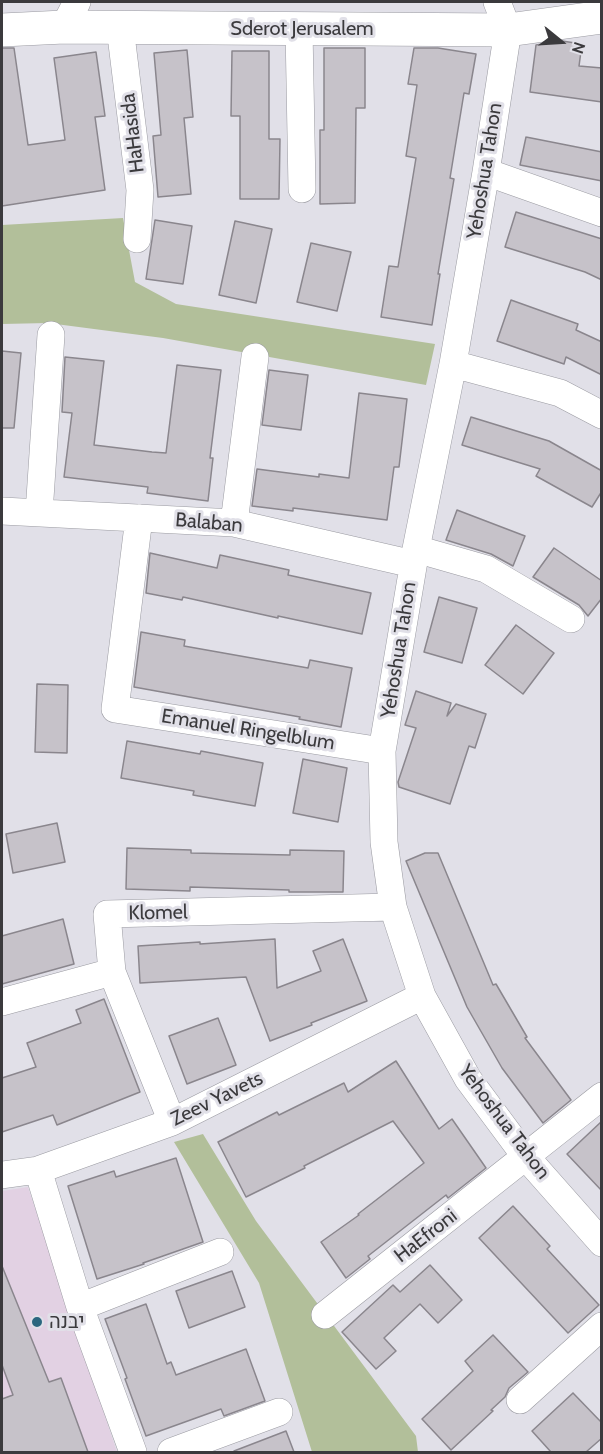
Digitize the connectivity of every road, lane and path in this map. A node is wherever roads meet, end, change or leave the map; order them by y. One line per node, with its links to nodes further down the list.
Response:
1 (71, 14): 4 (main road, Sderot Jerusalem); 6 (main road, Sderot Jerusalem)
2 (502, 16): 3 (main road, Sderot Jerusalem); 5 (main road, Sderot Jerusalem); 7 (street, Yehoshua Tahon)
3 (602, 16)
4 (120, 27): 5 (main road, Sderot Jerusalem); 10 (street, HaHasida)
5 (298, 29): 8 (street)
6 (2, 30)
7 (486, 172): 9 (street); 13 (street, Yehoshua Tahon)
8 (302, 189)
9 (602, 213)
10 (137, 239)
11 (51, 334): 16 (street)
12 (255, 357): 18 (street)
13 (453, 364): 14 (street); 19 (street, Yehoshua Tahon)
14 (602, 414)
15 (2, 511): 16 (street, Balaban)
16 (39, 513): 17 (street, Balaban)
17 (139, 518): 18 (street, Balaban); 21 (street, Emanuel Ringelblum)
18 (234, 523): 19 (street, Balaban)
19 (414, 557): 20 (street, Balaban); 21 (street, Yehoshua Tahon)
20 (571, 619)
21 (382, 751): 22 (street, Yehoshua Tahon)
22 (393, 907): 23 (street, Klomel); 24 (street, Yehoshua Tahon)
23 (112, 972): 25 (street); 27 (street, Klomel)
24 (422, 996): 27 (street, Zeev Yavets); 28 (street, Yehoshua Tahon)
25 (2, 1002)
26 (602, 1096): 28 (street, HaEfroni)
27 (172, 1122): 29 (street, Zeev Yavets)
28 (526, 1157): 31 (street, Yehoshua Tahon); 34 (street, HaEfroni)
29 (38, 1170): 30 (street, Zeev Yavets); 33 (street)
30 (2, 1175)
31 (602, 1243)
32 (220, 1252): 33 (street)
33 (80, 1307): 38 (street)
34 (325, 1315)
35 (602, 1326): 36 (street)
36 (520, 1400)
37 (279, 1412): 39 (street)
38 (133, 1452)
39 (171, 1452)

